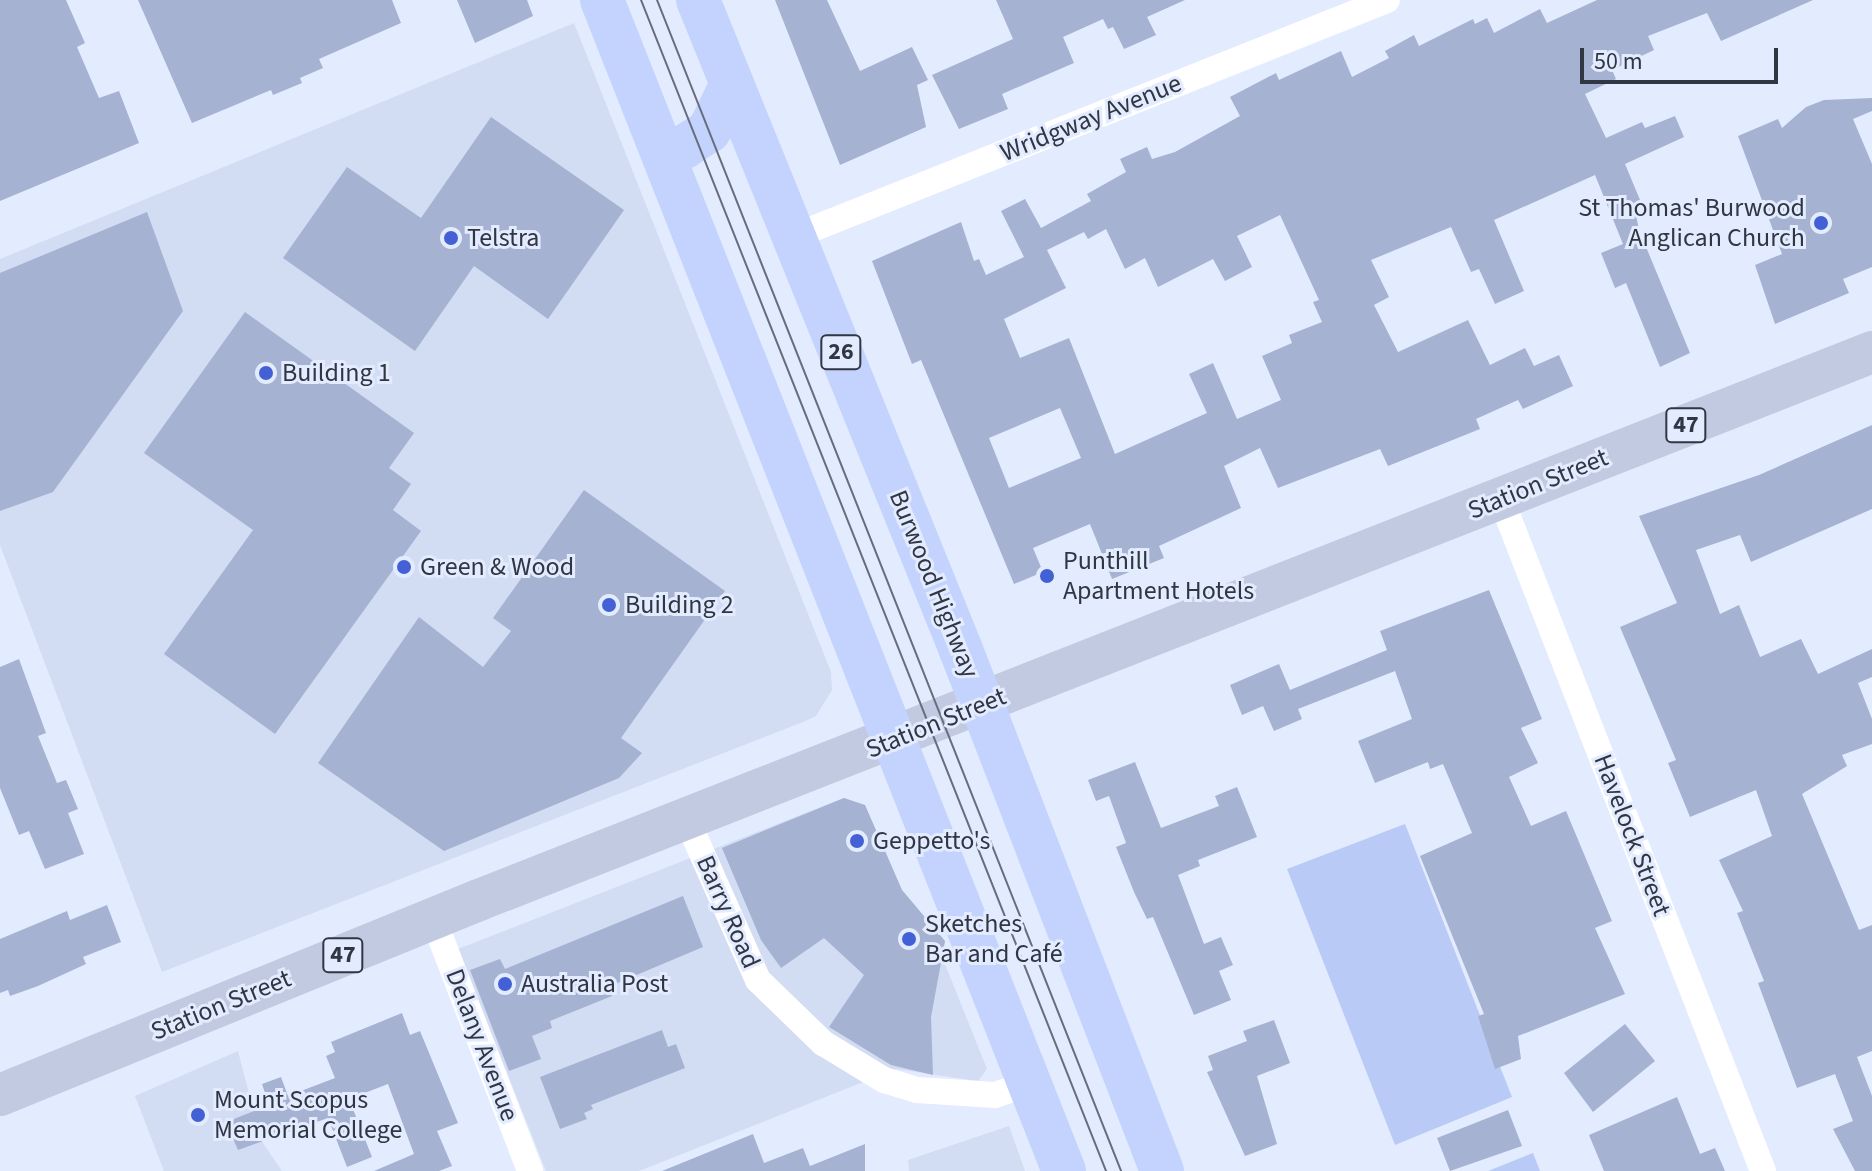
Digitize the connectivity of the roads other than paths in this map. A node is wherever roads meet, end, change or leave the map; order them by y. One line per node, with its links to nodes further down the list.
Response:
1 (602, 0): 5 (highway)
2 (698, 0): 4 (highway, Burwood Highway / 26)
3 (1387, 0): 6 (street, Wridgway Avenue)
4 (732, 84): 5 (highway); 6 (highway, Burwood Highway / 26)
5 (663, 152): 10 (highway)
6 (795, 236): 9 (highway, Burwood Highway / 26)
7 (1872, 352): 8 (main road, Station Street / 47)
8 (1501, 499): 9 (main road, Station Street / 47); 18 (street, Havelock Street)
9 (982, 705): 10 (main road, Station Street / 47); 17 (highway, Burwood Highway / 26)
10 (894, 740): 11 (main road, Station Street / 47); 13 (highway)
11 (688, 822): 12 (main road, Station Street / 47); 13 (street, Barry Road)
12 (433, 918): 14 (main road, Station Street / 47); 15 (street, Delany Avenue)
13 (1030, 1083): 16 (highway)
14 (0, 1095)
15 (530, 1171)
16 (1064, 1171)
17 (1162, 1171)
18 (1763, 1171)

